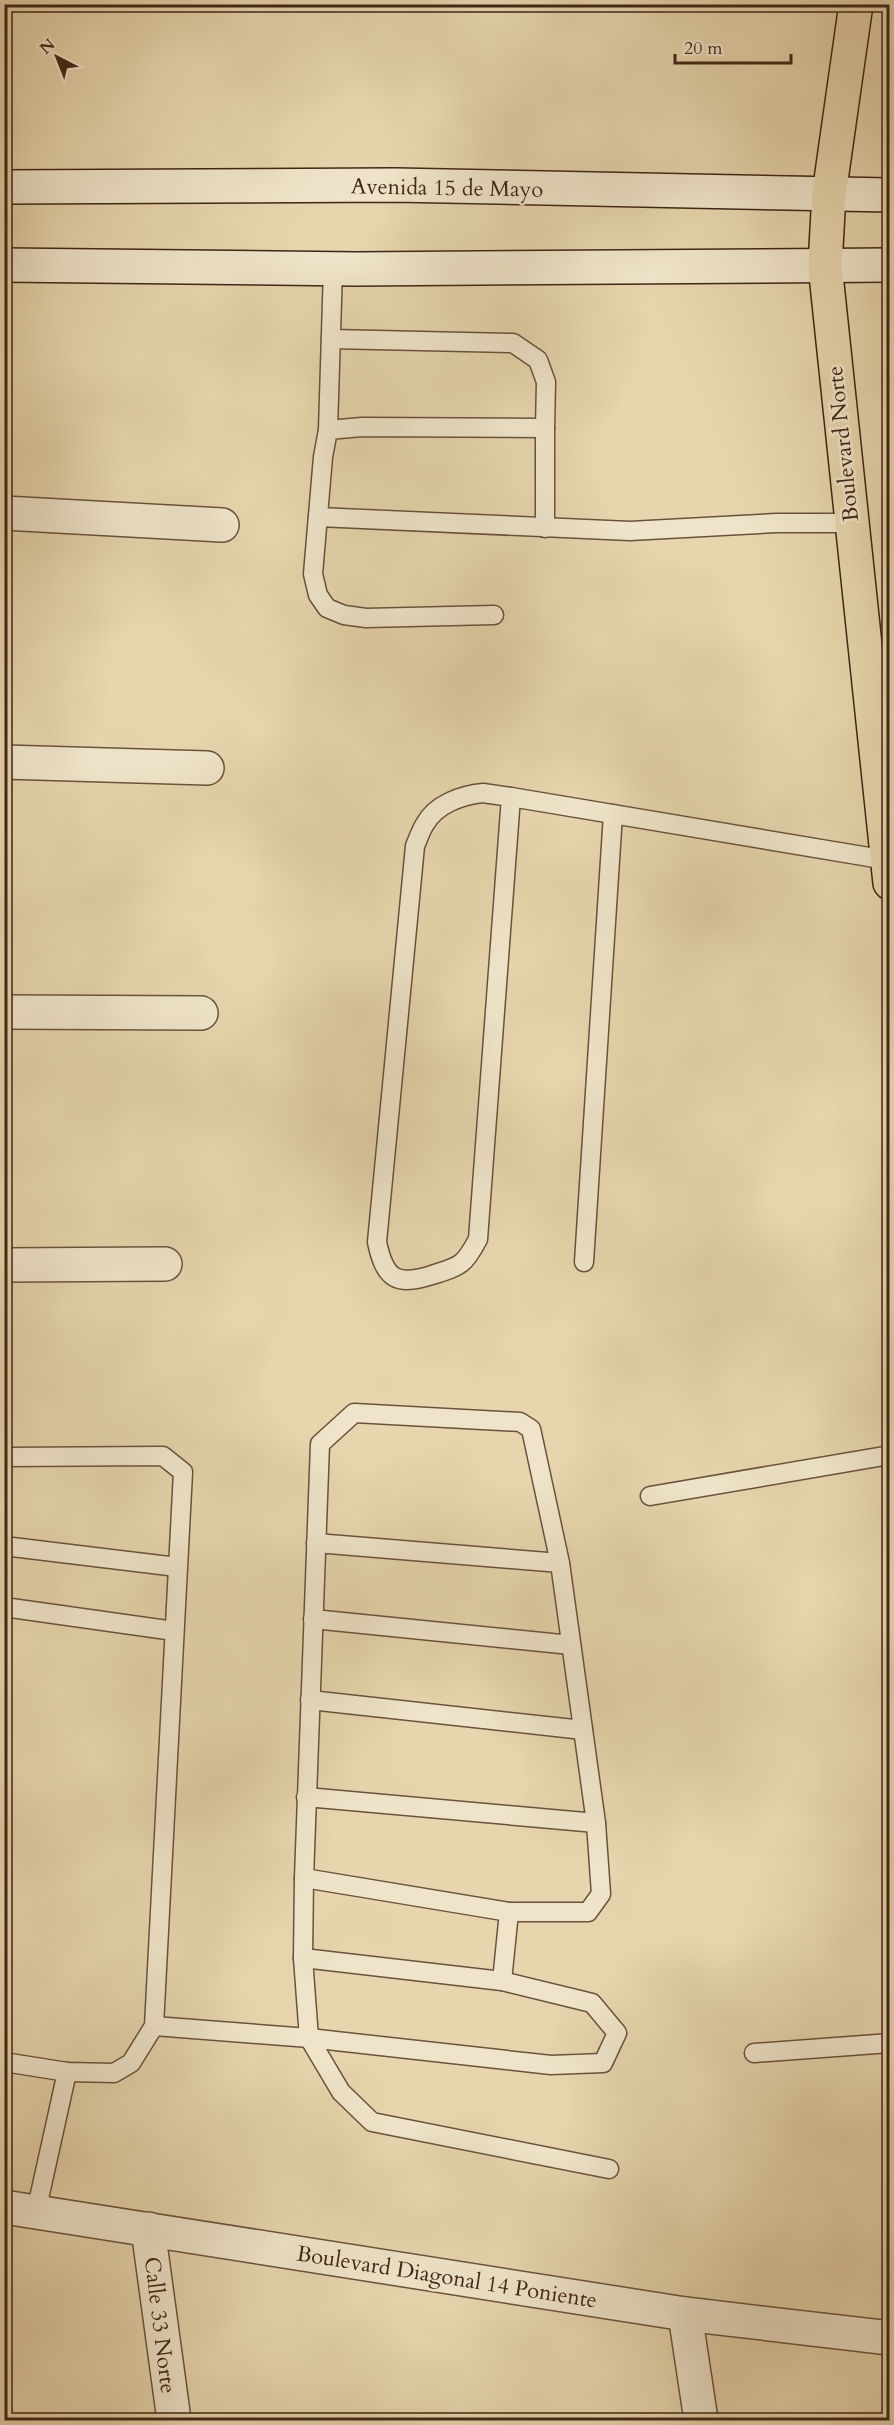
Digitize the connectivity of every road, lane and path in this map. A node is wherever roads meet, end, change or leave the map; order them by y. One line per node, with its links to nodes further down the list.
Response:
1 (856, 4): 3 (main road, Boulevard Norte)
2 (4, 187): 3 (street, Avenida 15 de Mayo)
3 (829, 195): 4 (street, Avenida 15 de Mayo); 6 (main road, Boulevard Norte)
4 (890, 195)
5 (4, 265): 8 (street)
6 (825, 265): 7 (street); 8 (street); 14 (main road, Boulevard Norte)
7 (890, 265)
8 (333, 269): 9 (lane)
9 (331, 339): 10 (lane); 11 (lane)
10 (545, 428): 11 (lane); 16 (lane)
11 (328, 430): 13 (lane)
12 (4, 513): 15 (street)
13 (318, 517): 16 (lane); 17 (lane)
14 (850, 523): 16 (lane); 22 (main road, Boulevard Norte)
15 (222, 525)
16 (545, 528)
17 (495, 615)
18 (4, 762): 19 (street)
19 (207, 768)
20 (511, 797): 20 (lane); 21 (lane)
21 (614, 814): 22 (lane); 25 (lane)
22 (888, 872)
23 (4, 1012): 24 (street)
24 (201, 1013)
25 (584, 1262)
26 (165, 1264): 27 (street)
27 (4, 1265)
28 (890, 1455): 30 (lane)
29 (4, 1457): 34 (lane)
30 (650, 1496)
31 (316, 1543): 33 (lane); 33 (lane); 36 (lane)
32 (4, 1546): 34 (lane)
33 (560, 1563): 38 (lane)
34 (177, 1568): 37 (lane)
35 (4, 1607): 37 (lane)
36 (314, 1619): 38 (lane); 39 (lane)
37 (174, 1631): 47 (lane)
38 (571, 1645): 40 (lane)
39 (310, 1700): 40 (lane); 41 (lane)
40 (583, 1730): 42 (lane)
41 (306, 1797): 42 (lane); 43 (lane)
42 (596, 1823): 44 (lane)
43 (304, 1878): 44 (lane); 45 (lane)
44 (509, 1912): 46 (lane)
45 (303, 1958): 46 (lane); 48 (lane)
46 (502, 1981): 48 (lane)
47 (154, 2026): 48 (lane); 52 (lane)
48 (309, 2038): 53 (lane)
49 (890, 2043): 50 (lane)
50 (754, 2053)
51 (4, 2062): 52 (lane)
52 (67, 2072): 55 (lane)
53 (609, 2169)
54 (4, 2207): 55 (street, Boulevard Diagonal 14 Poniente)
55 (36, 2212): 56 (street, Boulevard Diagonal 14 Poniente)
56 (148, 2229): 57 (street, Boulevard Diagonal 14 Poniente); 59 (street, Calle 33 Norte)
57 (685, 2314): 58 (street, Boulevard Diagonal 14 Poniente); 60 (street)
58 (890, 2338)
59 (174, 2421)
60 (701, 2421)

